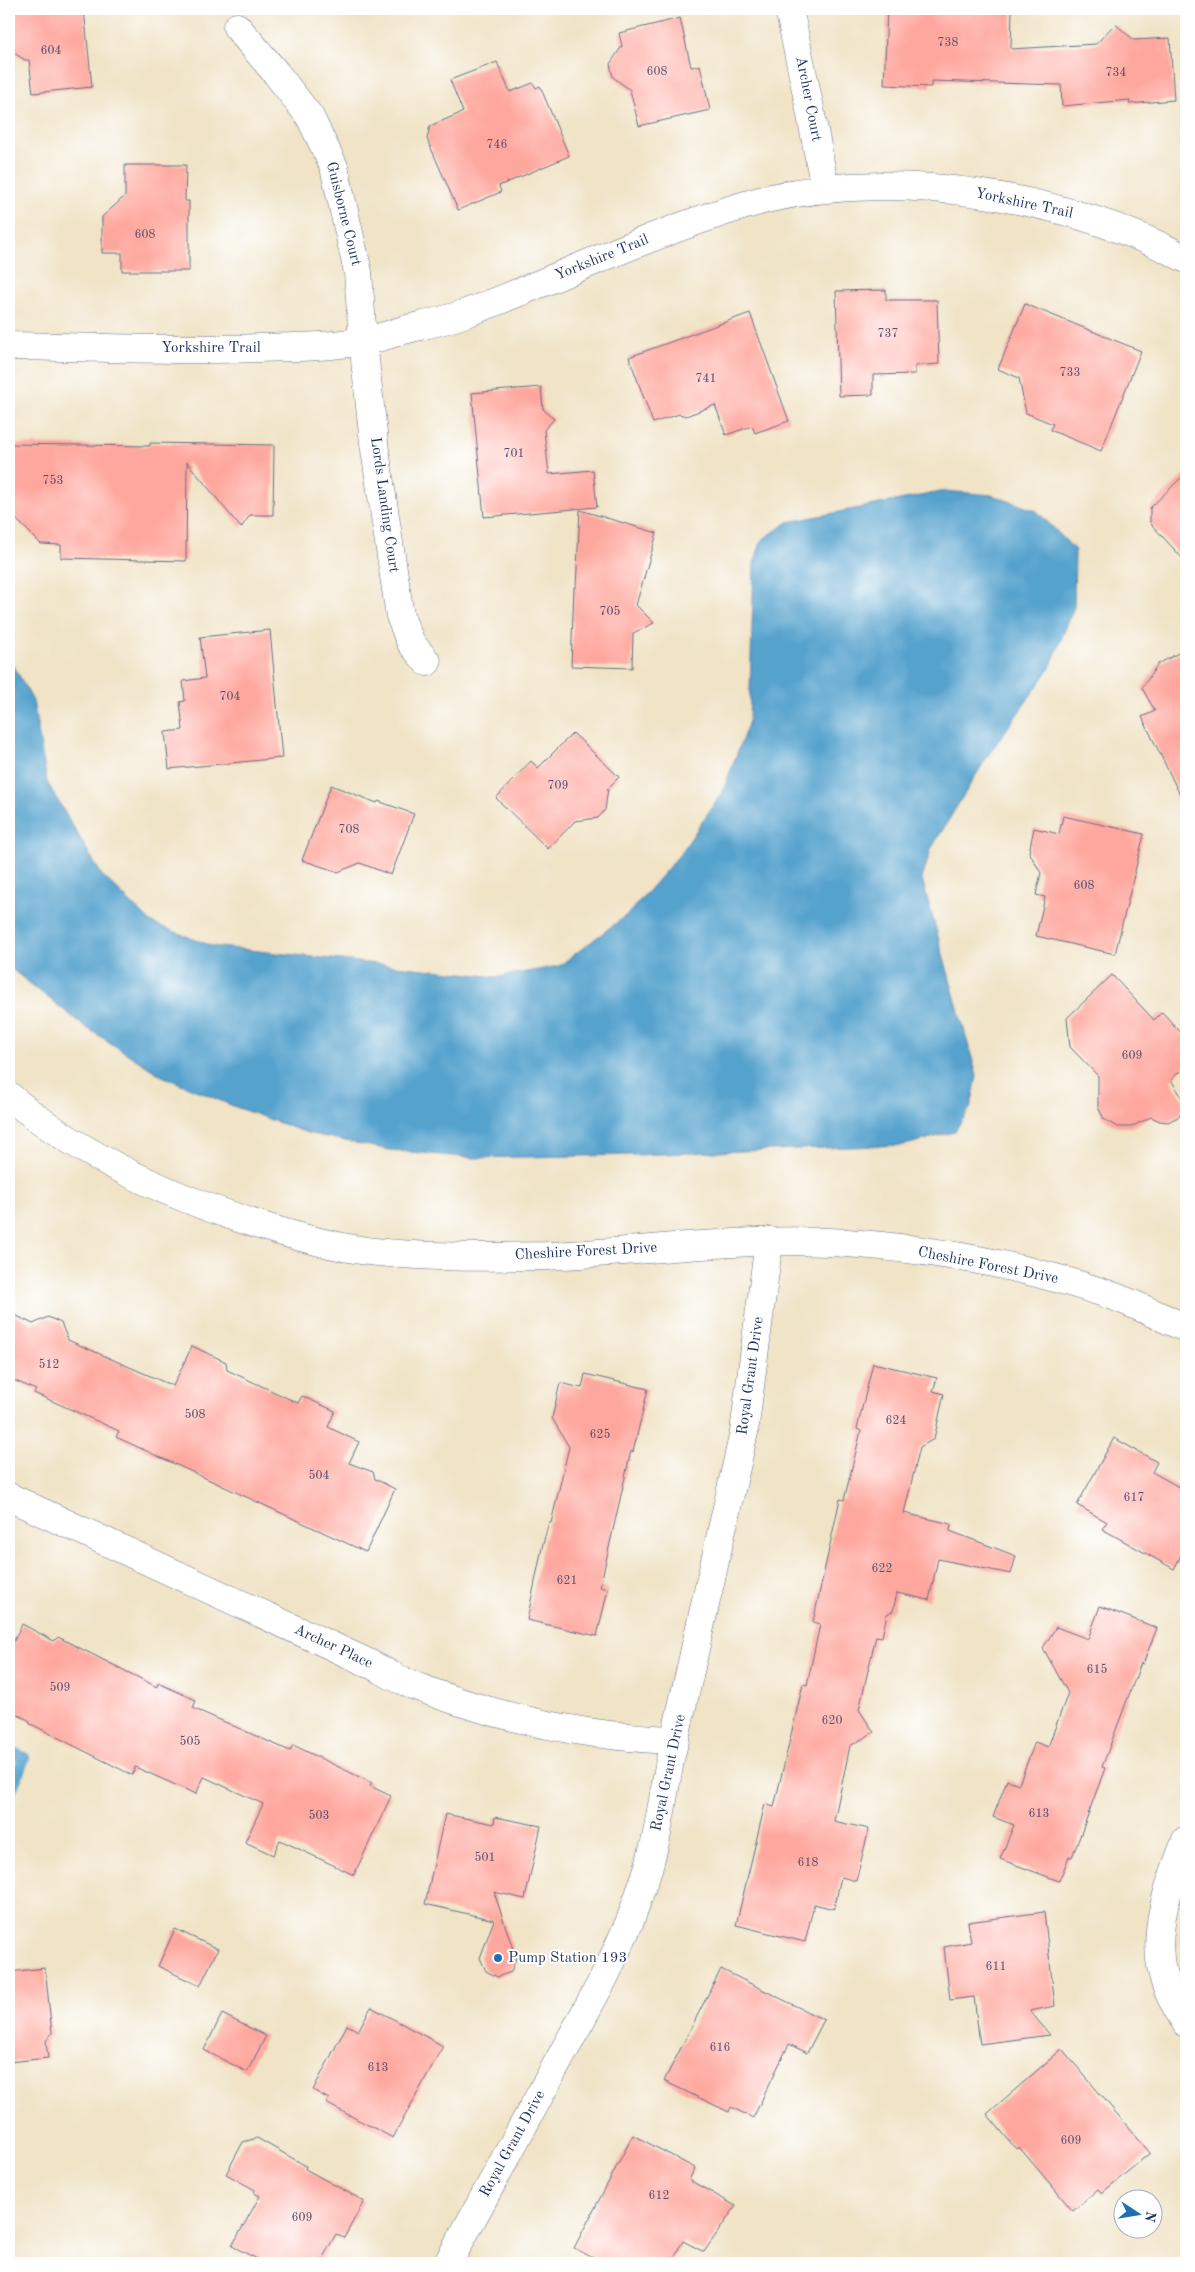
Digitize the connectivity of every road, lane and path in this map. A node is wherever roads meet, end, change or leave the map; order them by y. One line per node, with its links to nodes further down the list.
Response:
1 (789, 9): 3 (street, Archer Court)
2 (237, 27): 5 (street, Guisborne Court)
3 (825, 190): 4 (street, Yorkshire Trail); 5 (street, Yorkshire Trail)
4 (1185, 257)
5 (363, 341): 6 (street, Yorkshire Trail); 7 (street, Lords Landing Court)
6 (9, 346)
7 (427, 662)
8 (9, 1096): 9 (street, Cheshire Forest Drive)
9 (770, 1242): 10 (street, Cheshire Forest Drive); 12 (street, Royal Grant Drive)
10 (1186, 1328)
11 (9, 1497): 12 (street, Archer Place)
12 (675, 1740): 15 (street, Royal Grant Drive)
13 (1186, 1840): 14 (street)
14 (1186, 2023)
15 (448, 2263)

